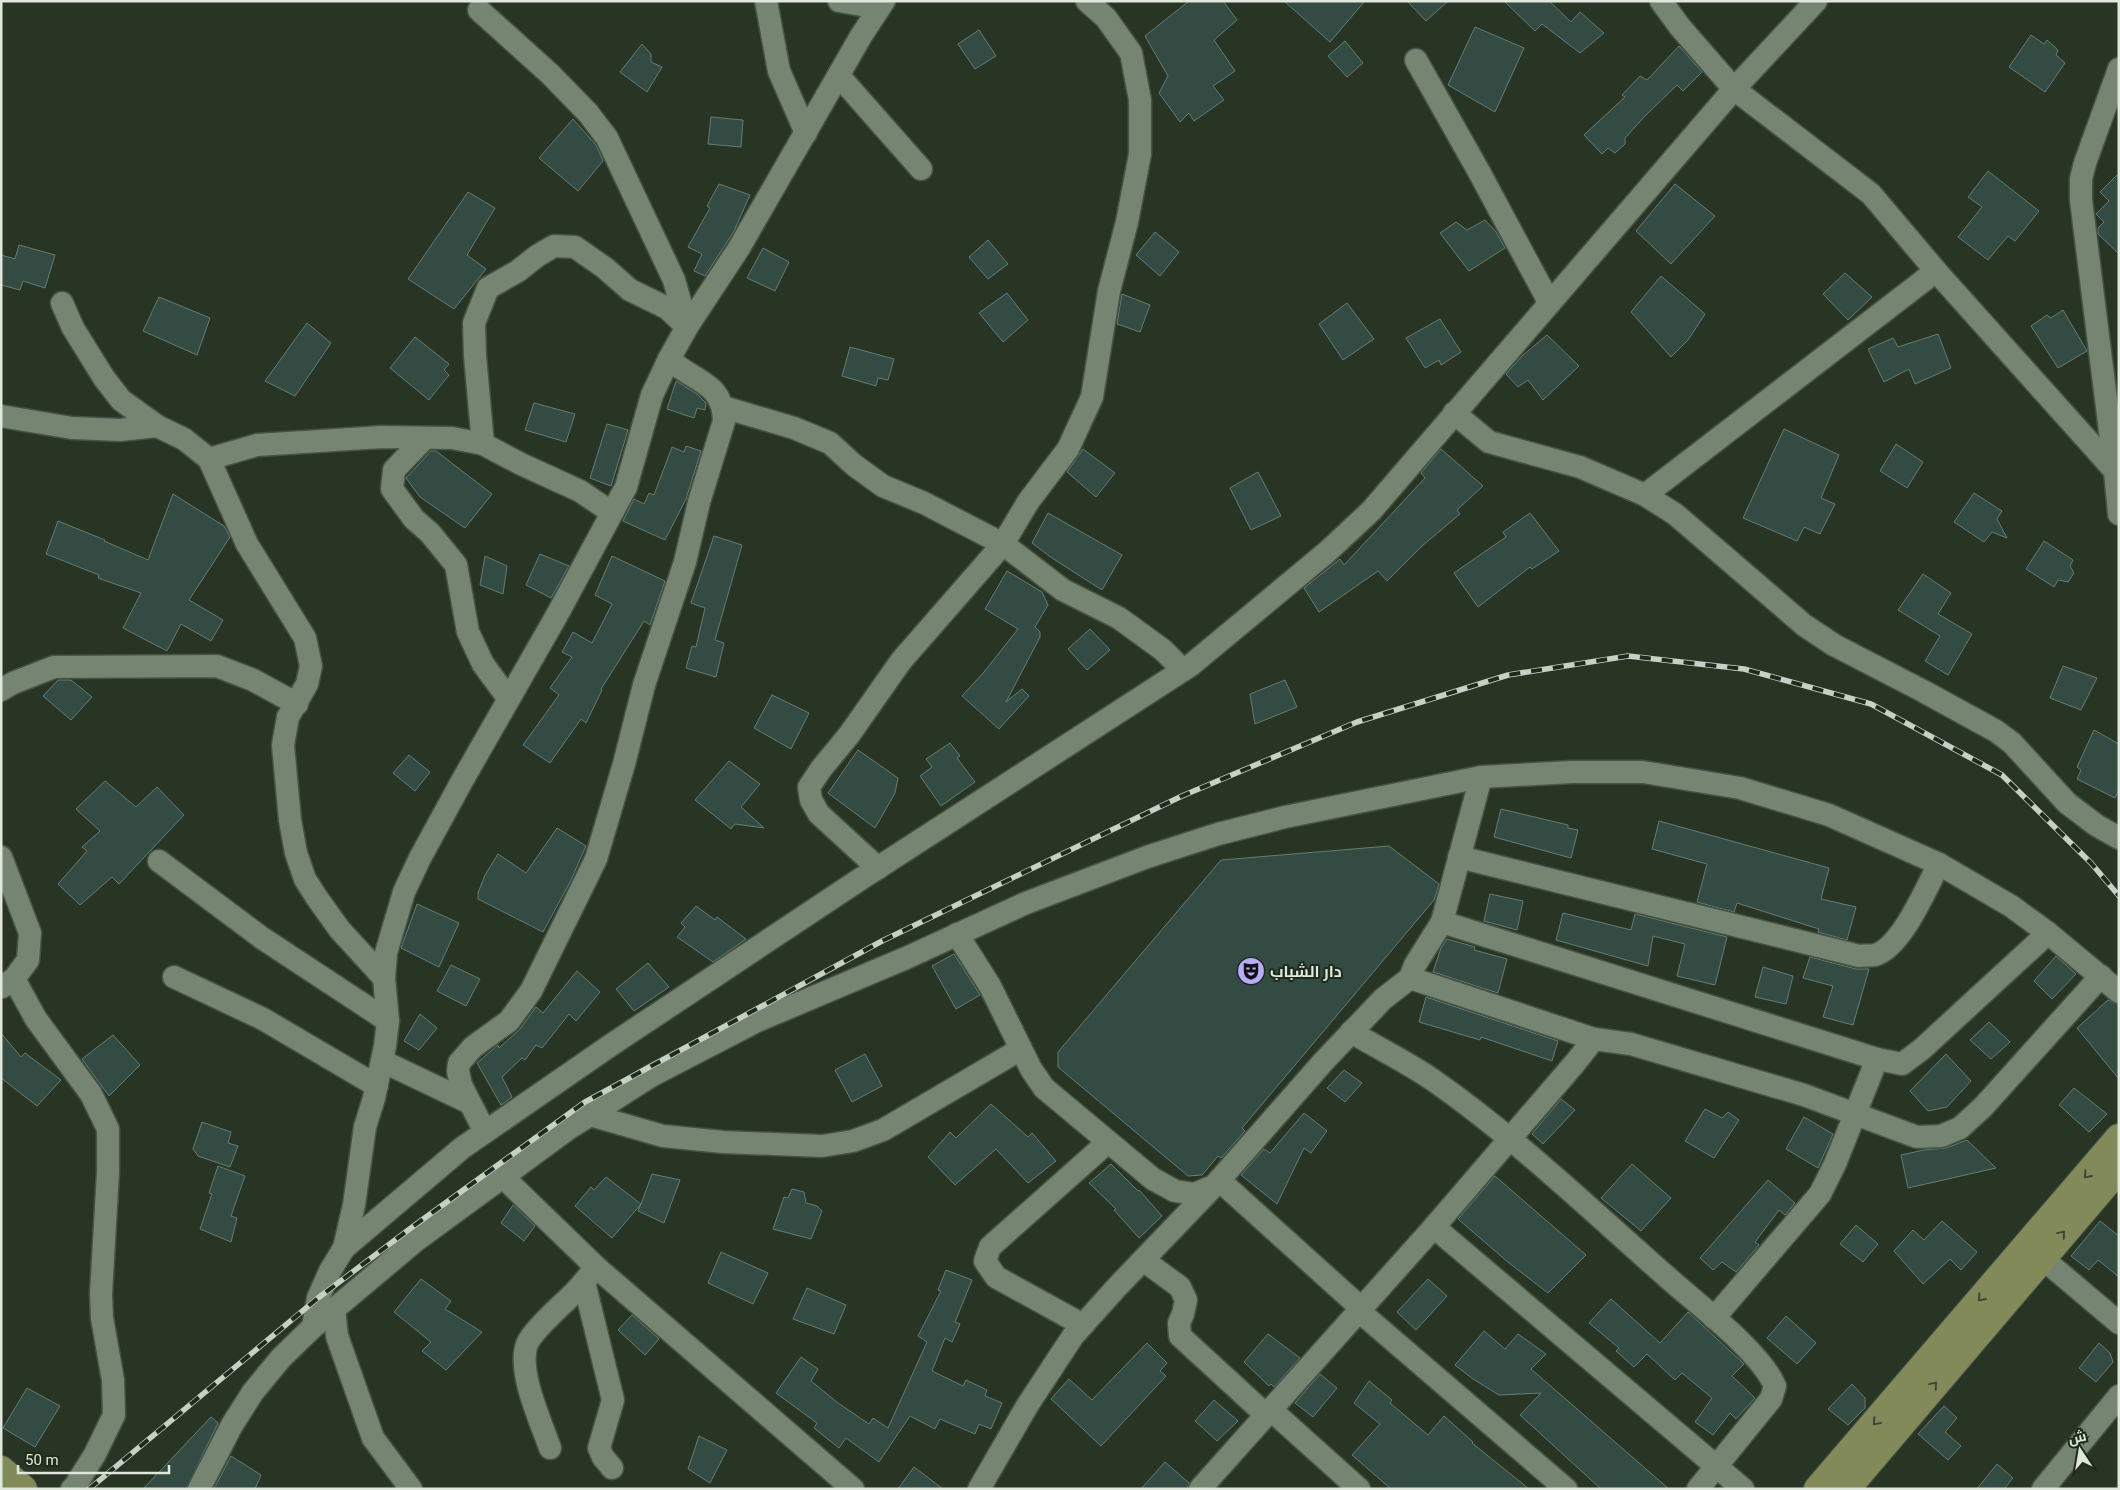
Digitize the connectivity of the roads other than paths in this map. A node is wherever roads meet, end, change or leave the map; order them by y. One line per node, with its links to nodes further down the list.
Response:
1 (766, 1): 12 (street)
2 (839, 1): 6 (street)
3 (1087, 1): 30 (street)
4 (1660, 1): 11 (street)
5 (1816, 1): 11 (street)
6 (882, 5): 10 (street)
7 (479, 10): 17 (street)
8 (1416, 60): 15 (street)
9 (2119, 69): 26 (street)
10 (839, 76): 12 (street); 13 (street)
11 (1734, 89): 14 (street); 15 (street)
12 (806, 133): 17 (street)
13 (921, 169)
14 (1936, 271): 26 (street); 27 (street)
15 (1548, 302): 20 (street)
16 (62, 303): 22 (street)
17 (687, 327): 18 (street); 24 (street)
18 (670, 359): 19 (street); 28 (street)
19 (724, 407): 30 (street); 58 (street)
20 (1454, 413): 27 (street); 31 (street)
21 (1, 416): 22 (street)
22 (157, 426): 25 (street)
23 (424, 439): 24 (street); 25 (street); 33 (street)
24 (483, 444): 28 (street)
25 (209, 459): 34 (street)
26 (2116, 471): 29 (street)
27 (1645, 495): 36 (street)
28 (611, 512): 33 (street)
29 (2119, 514)
30 (1003, 544): 31 (street); 41 (street)
31 (1183, 670): 41 (street)
32 (1, 690): 34 (street)
33 (508, 698): 47 (street)
34 (297, 704): 47 (street)
35 (1481, 777): 38 (street); 40 (street); 44 (street)
36 (2119, 838)
37 (1, 857): 49 (street)
38 (1460, 858): 40 (street); 42 (street)
39 (160, 861): 51 (street)
40 (1939, 864): 43 (street)
41 (878, 868): 61 (street)
42 (1442, 922): 48 (street); 55 (street)
43 (2048, 933): 45 (street); 55 (street)
44 (957, 934): 54 (street); 59 (street)
45 (2101, 976): 50 (street); 60 (street)
46 (174, 977): 57 (street)
47 (384, 978): 51 (street)
48 (1410, 978): 52 (street); 53 (street)
49 (8, 983): 87 (street)
50 (2119, 992)
51 (388, 1021): 56 (street)
52 (1351, 1032): 63 (street); 67 (street)
53 (1594, 1039): 60 (street); 63 (street)
54 (1021, 1049): 59 (street); 64 (street)
55 (1877, 1058): 60 (street)
56 (382, 1061): 57 (street); 58 (street)
57 (377, 1086): 69 (street)
58 (468, 1102): 61 (street)
59 (590, 1115): 66 (street)
60 (1854, 1115): 75 (street)
61 (485, 1132): 69 (street)
62 (2119, 1138): 96 (main road, one-way to 96)
63 (1509, 1139): 68 (street); 75 (street)
64 (1108, 1142): 67 (street); 77 (street)
65 (2119, 1168): 70 (main road, one-way to 65)
66 (503, 1177): 72 (street); 73 (street)
67 (1216, 1183): 71 (street); 74 (street)
68 (1434, 1227): 74 (street); 82 (street)
69 (344, 1248): 78 (street)
70 (2042, 1258): 76 (street); 97 (main road, one-way to 70)
71 (1143, 1260): 77 (street); 80 (street)
72 (590, 1274): 81 (street); 83 (street); 90 (street)
73 (334, 1309): 78 (street); 89 (street)
74 (1360, 1310): 80 (street); 93 (street)
75 (1714, 1318): 82 (street)
76 (2119, 1323)
77 (1083, 1325): 85 (street)
78 (313, 1327): 88 (street)
79 (2119, 1396): 98 (street)
80 (1268, 1412): 91 (street); 92 (street)
81 (550, 1448)
82 (1717, 1467): 94 (street); 95 (street)
83 (612, 1468)
84 (1, 1470): 86 (main road)
85 (988, 1485)
86 (23, 1489)
87 (72, 1489)
88 (199, 1489)
89 (410, 1489)
90 (852, 1489)
91 (1200, 1489)
92 (1359, 1489)
93 (1566, 1489)
94 (1698, 1489)
95 (1743, 1489)
96 (1818, 1489)
97 (1846, 1489)
98 (2043, 1489)

